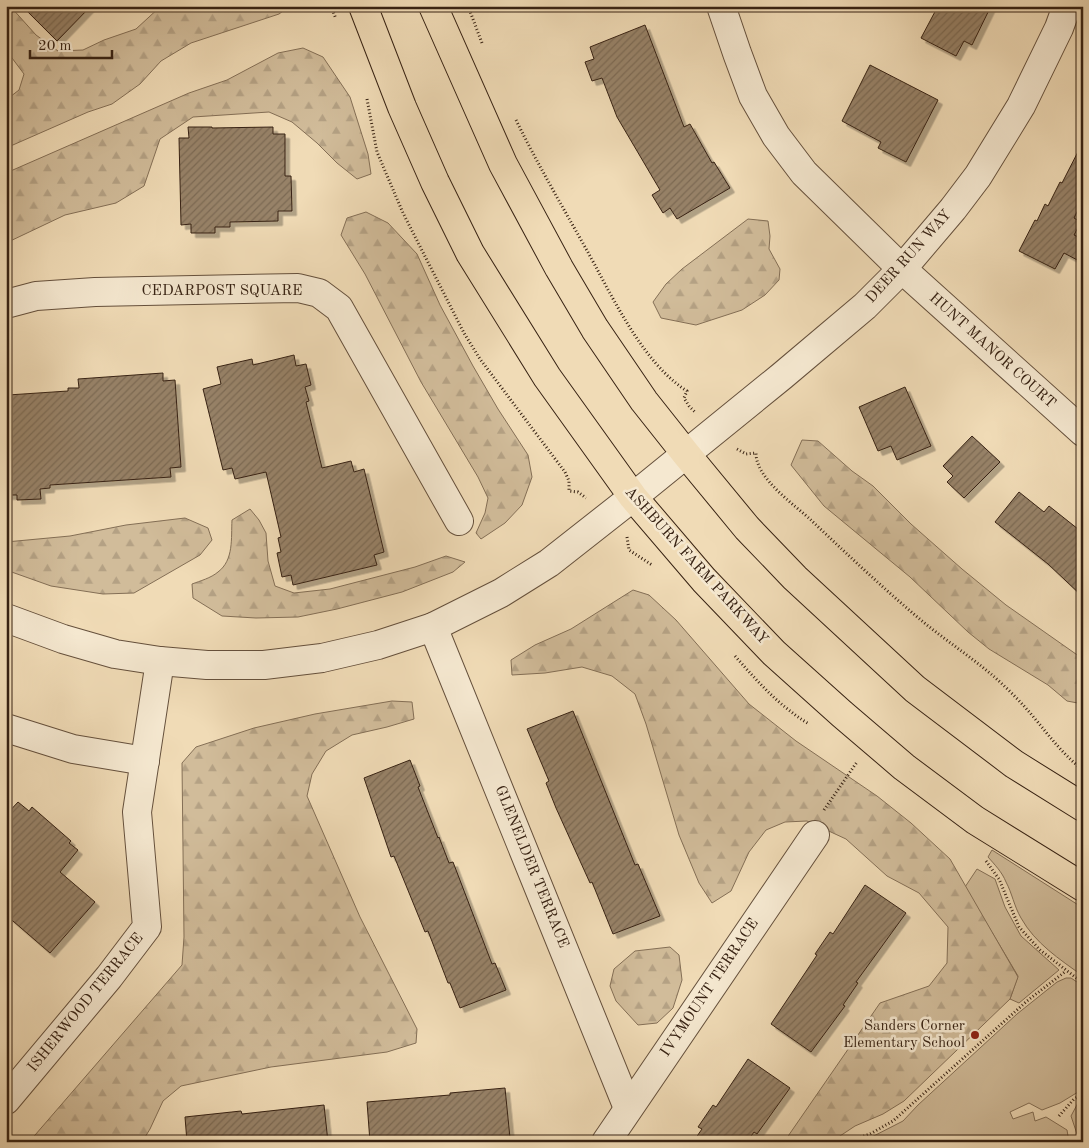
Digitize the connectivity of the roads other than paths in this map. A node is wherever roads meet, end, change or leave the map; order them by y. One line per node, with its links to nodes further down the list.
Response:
1 (363, 6): 9 (main road, ASHBURN FARM PARKWAY)
2 (433, 6): 8 (main road)
3 (721, 6): 5 (street, HUNT MANOR COURT)
4 (1067, 6): 5 (street, DEER RUN WAY)
5 (902, 269): 7 (street, HUNT MANOR COURT); 8 (street, DEER RUN WAY)
6 (6, 304): 10 (street, CEDARPOST SQUARE)
7 (1083, 432)
8 (686, 454): 9 (street, DEER RUN WAY); 16 (main road)
9 (633, 498): 12 (street, DEER RUN WAY); 18 (main road, ASHBURN FARM PARKWAY)
10 (459, 522)
11 (6, 618): 13 (street, DEER RUN WAY)
12 (433, 627): 13 (street, DEER RUN WAY); 20 (street, GLENELDER TERRACE)
13 (160, 661): 15 (street, ISHERWOOD TERRACE)
14 (6, 728): 15 (street)
15 (145, 761): 19 (street, ISHERWOOD TERRACE)
16 (1083, 807)
17 (812, 838): 20 (street, IVYMOUNT TERRACE)
18 (1083, 887)
19 (6, 1100)
20 (628, 1108): 21 (street, IVYMOUNT TERRACE)
21 (606, 1142)

